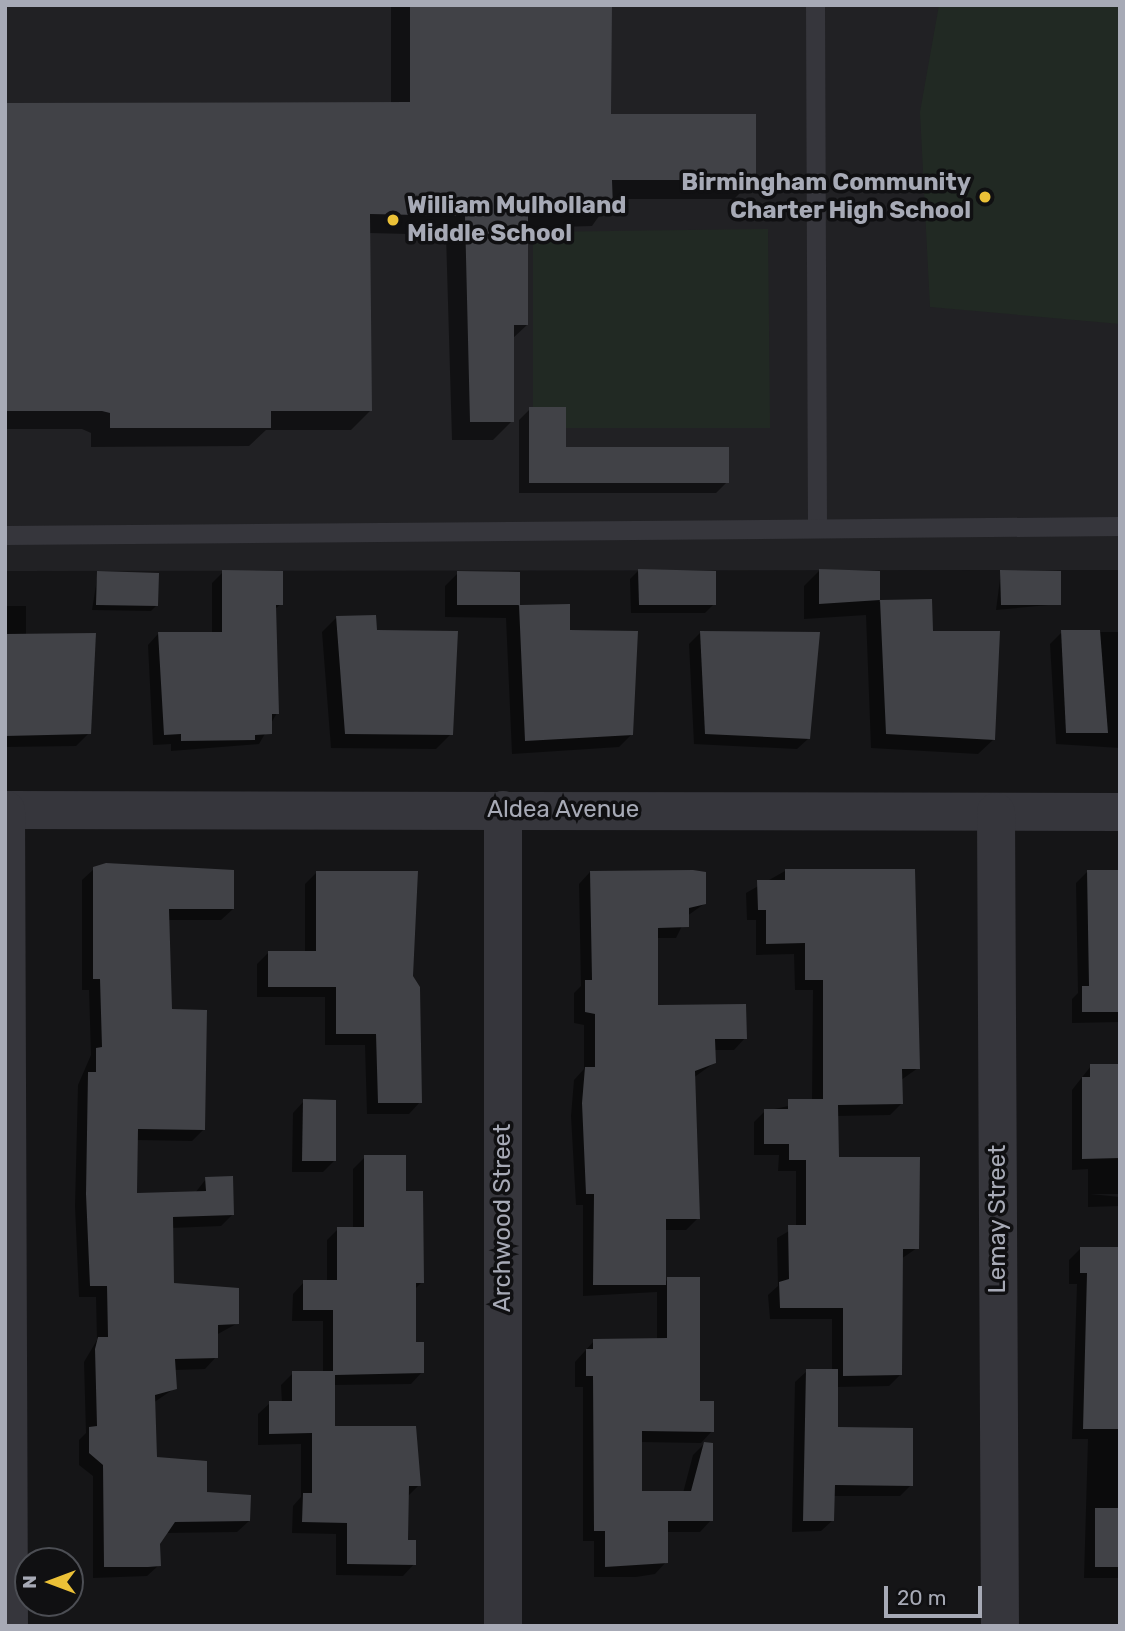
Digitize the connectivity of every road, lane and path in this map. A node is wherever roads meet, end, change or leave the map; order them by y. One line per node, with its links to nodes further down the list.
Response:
1 (815, 5): 2 (lane)
2 (817, 526): 3 (lane); 4 (lane)
3 (1120, 526)
4 (5, 535)
5 (6, 810): 6 (street, Aldea Avenue); 9 (street)
6 (503, 810): 7 (street, Aldea Avenue); 10 (street, Archwood Street)
7 (996, 812): 8 (street, Aldea Avenue); 11 (street, Lemay Street)
8 (1120, 812)
9 (9, 1626)
10 (503, 1626)
11 (1000, 1626)

